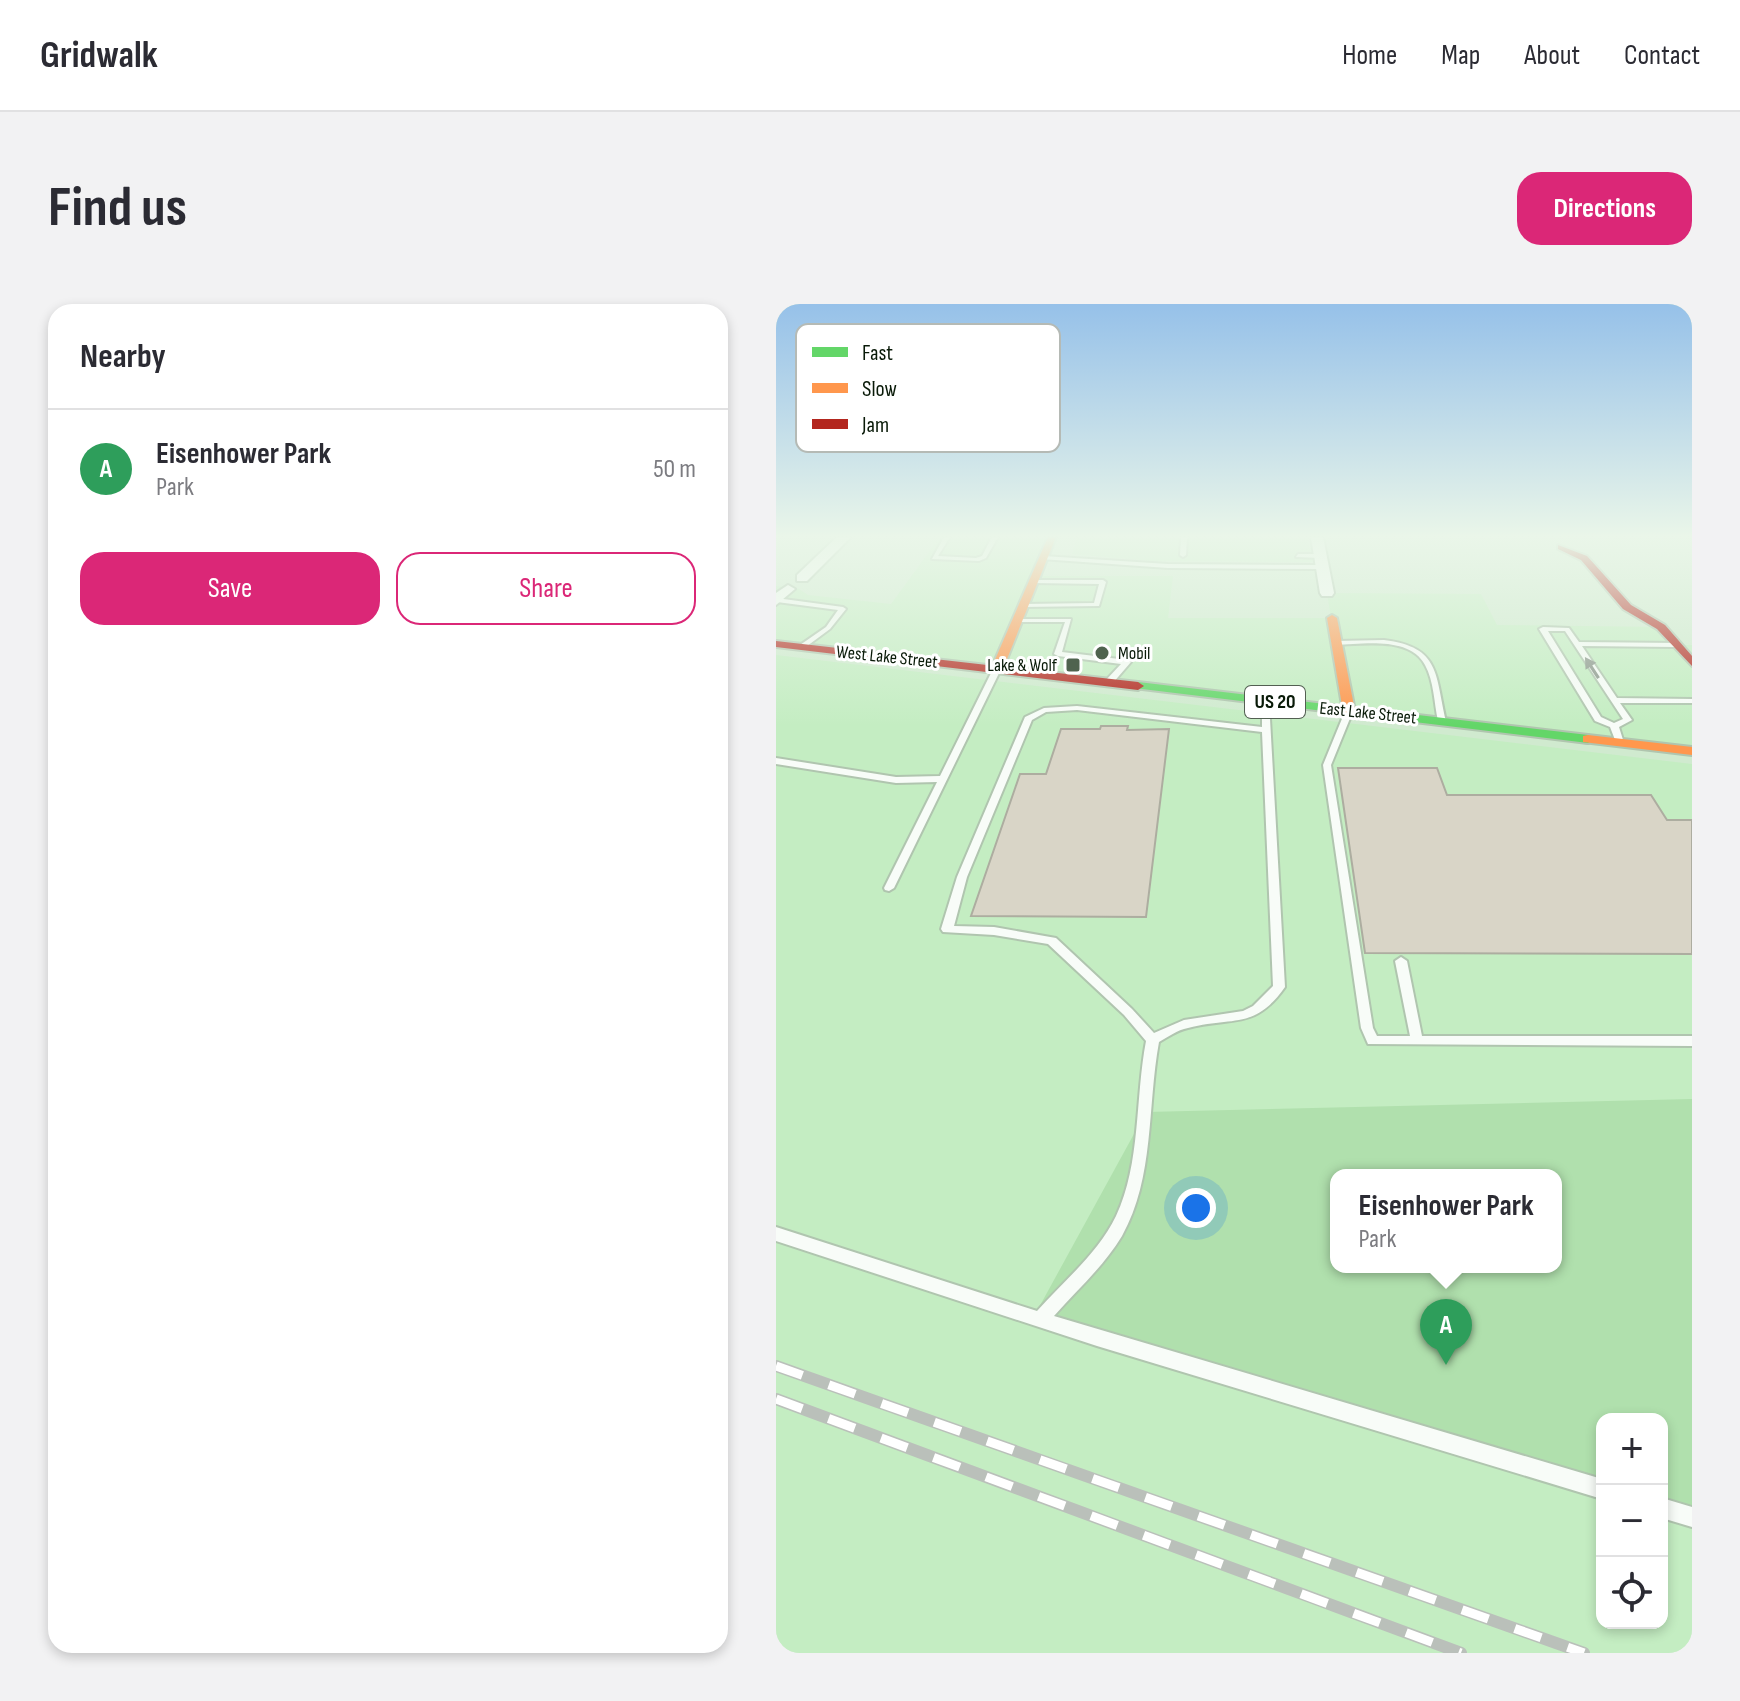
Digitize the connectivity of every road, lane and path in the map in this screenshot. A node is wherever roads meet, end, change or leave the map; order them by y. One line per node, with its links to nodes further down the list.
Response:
1 (804, 600): 10 (lane)
2 (1026, 600): 5 (main road)
3 (1098, 600): 5 (lane)
4 (1621, 600): 11 (main road)
5 (1021, 613): 12 (main road); 13 (lane)
6 (1332, 618): 7 (main road)
7 (1336, 643): 17 (main road); 18 (lane)
8 (776, 644): 10 (main road, West Lake Street / US 20)
9 (1577, 644): 11 (lane); 14 (lane, one-way to 9); 20 (lane)
10 (803, 647): 12 (main road, West Lake Street / US 20)
11 (1687, 656)
12 (997, 669): 13 (main road, East Lake Street / US 20); 23 (lane)
13 (1109, 682): 15 (main road, East Lake Street / US 20)
14 (1613, 700): 16 (lane); 20 (lane)
15 (1265, 701): 17 (main road, East Lake Street / US 20); 19 (lane)
16 (1692, 701)
17 (1349, 711): 18 (main road, East Lake Street / US 20); 27 (lane)
18 (1442, 721): 20 (main road, East Lake Street / US 20)
19 (1266, 730): 26 (lane); 26 (lane)
20 (1617, 735): 21 (main road, East Lake Street / US 20)
21 (1692, 751)
22 (776, 761): 23 (lane)
23 (943, 779): 24 (lane)
24 (889, 888)
25 (1401, 961): 27 (lane)
26 (1153, 1040): 30 (lane)
27 (1417, 1041): 28 (lane)
28 (1692, 1041)
29 (776, 1234): 30 (lane)
30 (1040, 1319): 31 (lane)
31 (1596, 1487)
32 (1668, 1510): 33 (lane)
33 (1692, 1517)

